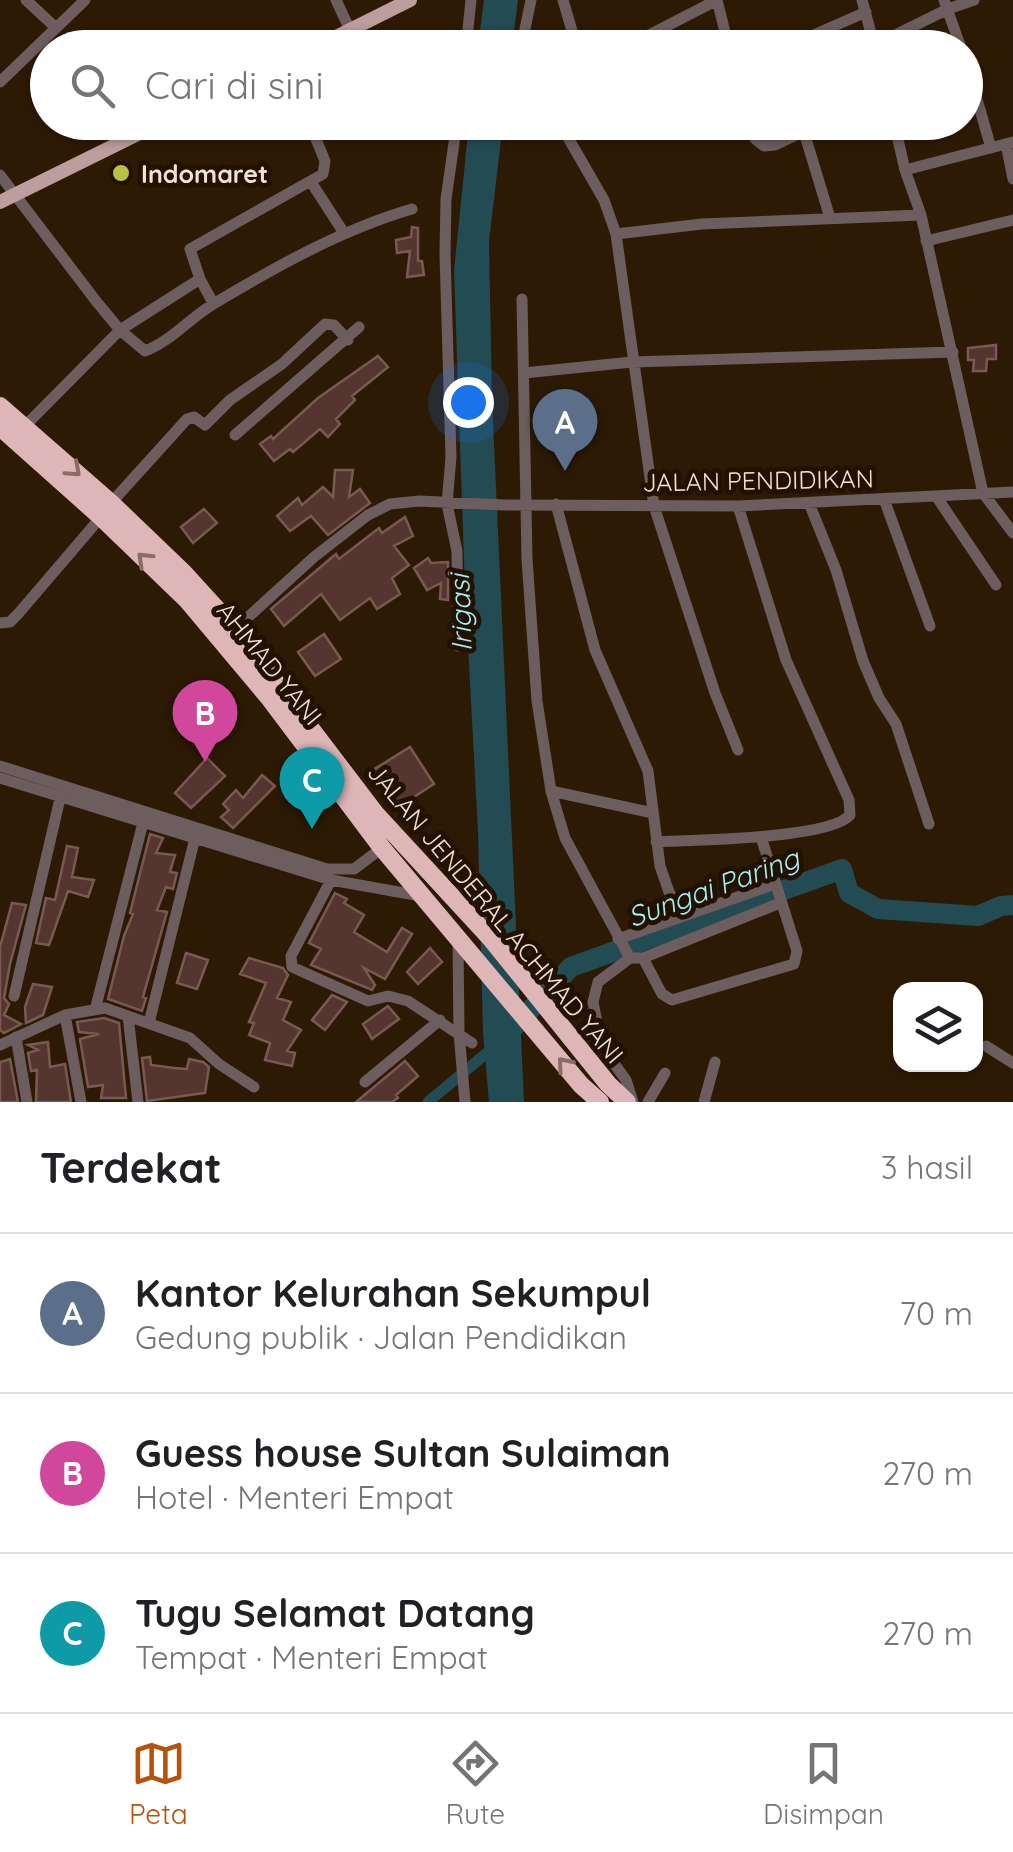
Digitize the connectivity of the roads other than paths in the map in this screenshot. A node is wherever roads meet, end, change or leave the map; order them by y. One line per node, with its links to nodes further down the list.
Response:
1 (26, 0): 12 (street)
2 (85, 0): 12 (street)
3 (336, 0): 14 (street)
4 (410, 0): 14 (main road)
5 (471, 0): 15 (street)
6 (531, 0): 16 (street)
7 (563, 0): 17 (street)
8 (717, 0): 18 (street); 19 (street)
9 (974, 0): 10 (street)
10 (946, 4): 21 (street); 22 (street)
11 (864, 6): 20 (street)
12 (55, 27): 13 (street)
13 (52, 30)
14 (350, 30)
15 (468, 30)
16 (525, 30)
17 (572, 30)
18 (659, 30)
19 (725, 30)
20 (818, 30)
21 (902, 30)
22 (955, 30)
23 (30, 52): 24 (street)
24 (0, 82)
25 (983, 120): 35 (street)
26 (126, 140): 40 (main road)
27 (316, 140): 39 (street)
28 (454, 140): 66 (street)
29 (569, 140): 46 (street)
30 (756, 140): 31 (street)
31 (781, 140)
32 (806, 140): 43 (street)
33 (898, 140): 36 (street)
34 (1009, 143): 35 (street); 38 (street)
35 (991, 148): 36 (street)
36 (904, 170): 42 (street)
37 (0, 176): 40 (street)
38 (1013, 180)
39 (311, 182): 45 (street); 48 (street)
40 (7, 199): 52 (street)
41 (412, 209): 45 (street)
42 (921, 216): 43 (street); 47 (street)
43 (830, 218): 46 (street)
44 (1013, 220): 47 (street)
45 (344, 233): 50 (street)
46 (616, 234): 55 (street)
47 (926, 241): 54 (street)
48 (200, 279): 50 (street); 52 (street)
49 (522, 299): 56 (street)
50 (213, 304): 52 (street)
51 (359, 327): 53 (street)
52 (120, 330): 58 (street)
53 (348, 340): 60 (street); 71 (street)
54 (953, 352): 55 (street); 62 (street)
55 (632, 362): 56 (street); 69 (street)
56 (524, 374): 67 (street)
57 (0, 406): 58 (highway)
58 (25, 426): 71 (highway, one-way to 71)
59 (0, 427): 71 (highway, AHMAD YANI)
60 (235, 435)
61 (1013, 492): 62 (street, JALAN PENDIDIKAN)
62 (983, 494): 63 (street, JALAN PENDIDIKAN); 72 (street)
63 (936, 496): 64 (street, JALAN PENDIDIKAN); 73 (street)
64 (884, 499): 65 (street, JALAN PENDIDIKAN); 75 (street)
65 (809, 503): 70 (street, JALAN PENDIDIKAN); 88 (street)
66 (453, 504): 67 (street, JALAN PENDIDIKAN); 76 (street, JALAN PENDIDIKAN); 77 (street)
67 (525, 504): 68 (street, JALAN PENDIDIKAN); 84 (street)
68 (556, 504): 69 (street, JALAN PENDIDIKAN); 86 (street)
69 (654, 506): 70 (street, JALAN PENDIDIKAN); 79 (street)
70 (738, 506): 90 (street)
71 (106, 510): 74 (street); 76 (highway); 78 (highway, AHMAD YANI, one-way to 71)
72 (1013, 533)
73 (996, 585)
74 (0, 622)
75 (930, 626)
76 (235, 629): 78 (highway)
77 (458, 646)
78 (300, 726): 80 (highway, AHMAD YANI)
79 (738, 750)
80 (318, 751): 92 (highway, AHMAD YANI); 122 (highway, JALAN JENDERAL ACHMAD YANI)
81 (0, 766): 83 (street)
82 (0, 778): 83 (street)
83 (17, 778): 85 (street)
84 (552, 791): 86 (street); 99 (street)
85 (62, 792): 87 (street); 101 (street)
86 (653, 813): 91 (street)
87 (144, 817): 89 (street); 102 (street)
88 (929, 824)
89 (196, 834): 93 (street); 106 (street)
90 (761, 837): 91 (street); 95 (street)
91 (656, 842): 97 (street)
92 (382, 848): 93 (street); 96 (highway, AHMAD YANI)
93 (284, 860): 94 (street)
94 (330, 880): 96 (street); 105 (street)
95 (777, 892): 97 (street); 99 (street); 99 (street)
96 (422, 896): 98 (highway, AHMAD YANI)
97 (682, 916): 99 (street)
98 (458, 940): 100 (highway, AHMAD YANI); 107 (street)
99 (627, 950): 122 (street)
100 (473, 958): 121 (highway, JALAN JENDERAL ACHMAD YANI, one-way to 100)
101 (14, 996)
102 (96, 1010): 103 (street); 104 (street)
103 (65, 1015): 108 (street); 118 (street)
104 (128, 1016): 106 (street); 119 (street)
105 (440, 1020): 107 (street); 115 (street)
106 (149, 1024): 116 (street)
107 (459, 1033): 109 (street); 120 (street)
108 (16, 1037): 110 (street); 117 (street)
109 (472, 1043)
110 (0, 1045)
111 (986, 1046): 113 (street)
112 (715, 1062): 124 (street)
113 (1013, 1063)
114 (664, 1073): 123 (street)
115 (365, 1082)
116 (254, 1087)
117 (26, 1102)
118 (81, 1102)
119 (138, 1102)
120 (465, 1102)
121 (600, 1102)
122 (630, 1102)
123 (648, 1102)
124 (704, 1102)

